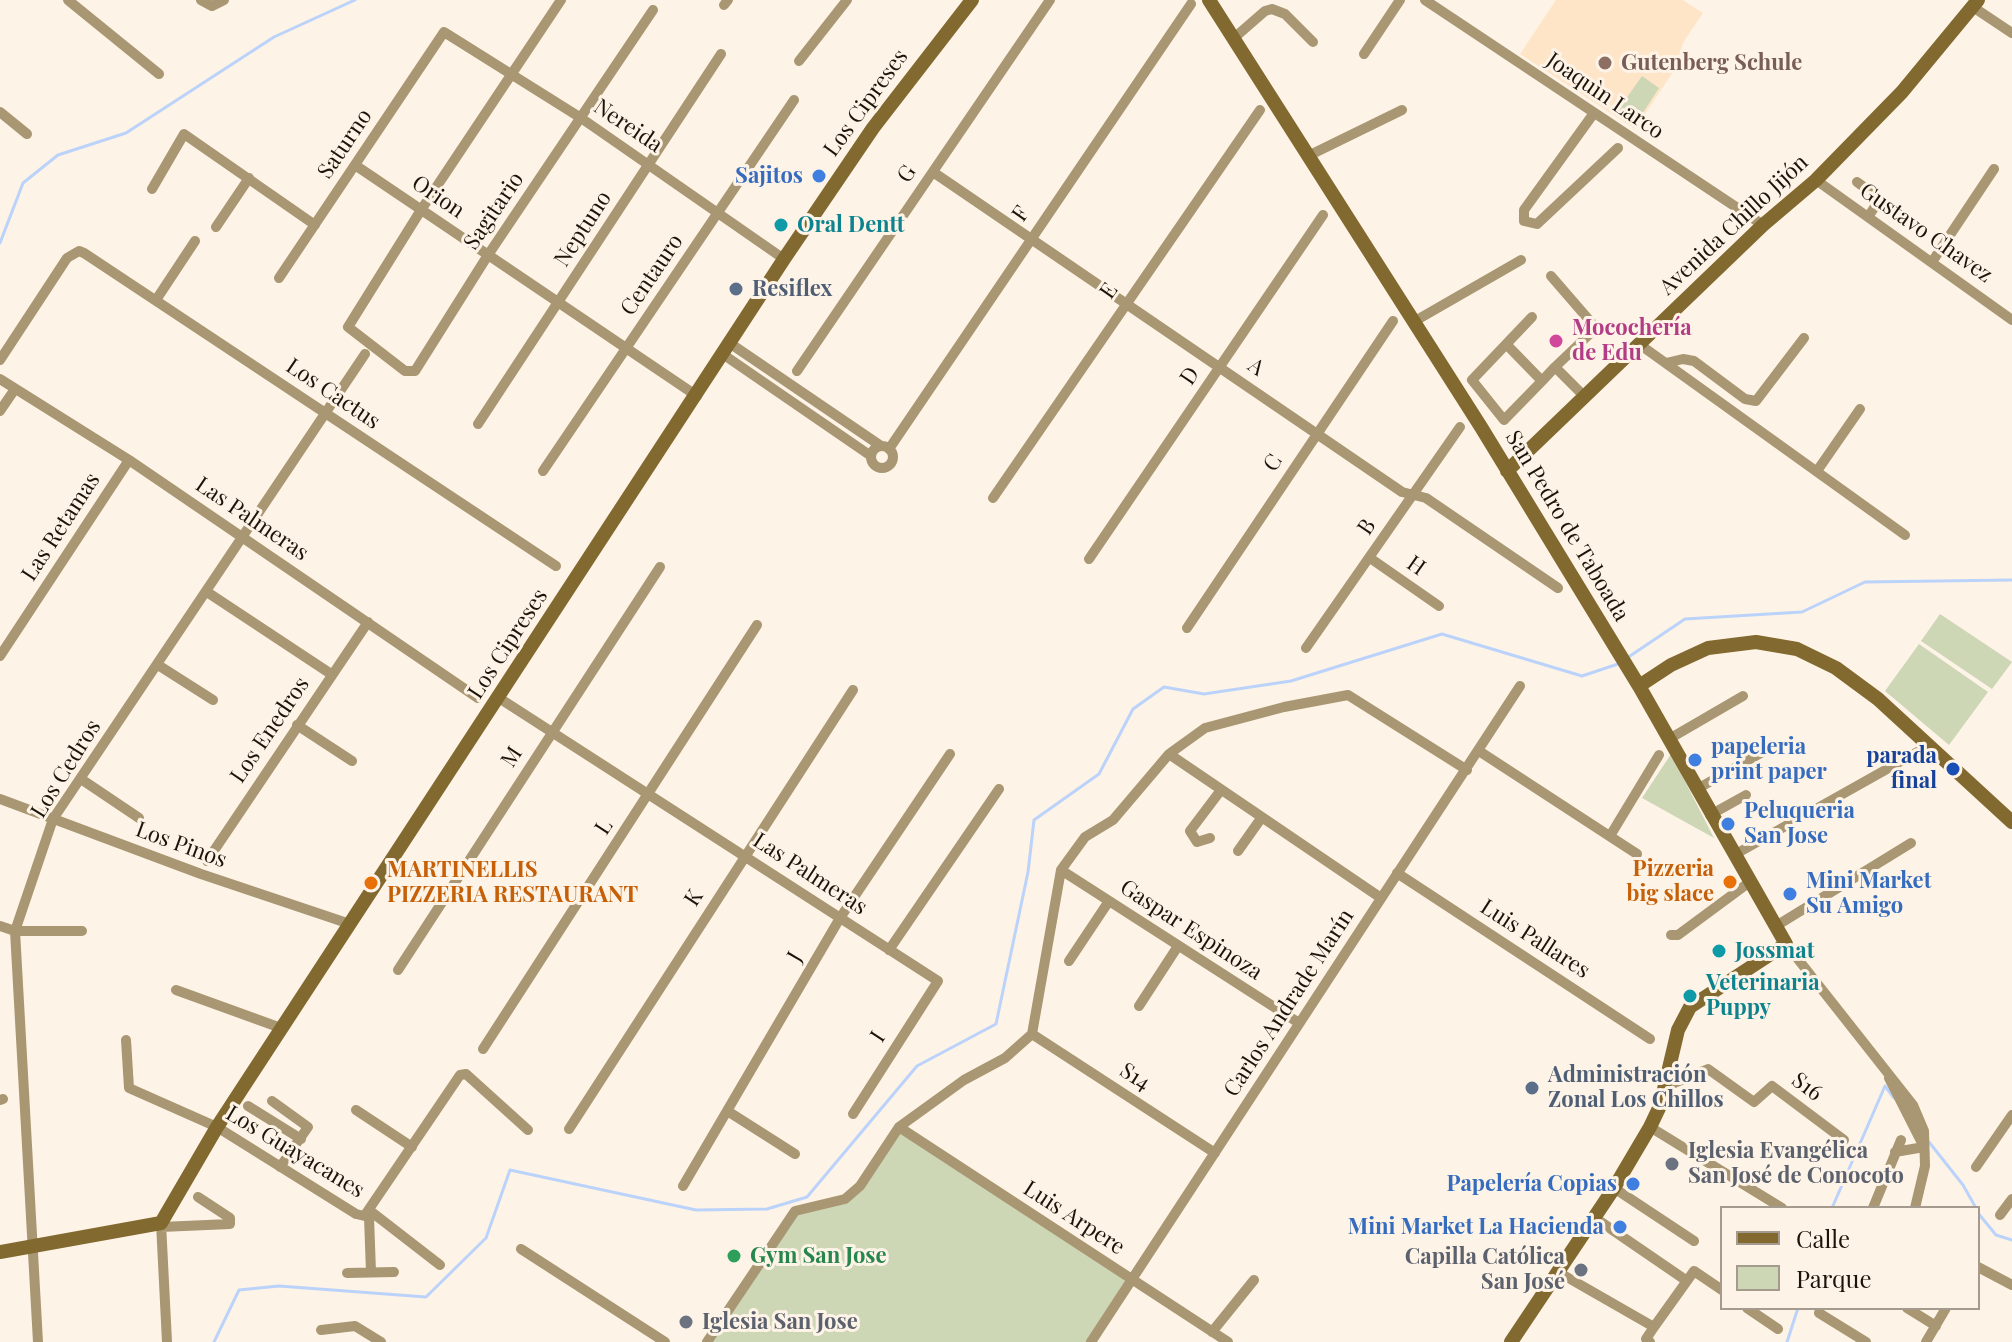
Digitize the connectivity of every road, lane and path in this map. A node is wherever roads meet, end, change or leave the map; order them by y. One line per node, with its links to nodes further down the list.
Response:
1 (68, 0): 22 (street)
2 (201, 0): 3 (street)
3 (224, 0)
4 (847, 0): 21 (street)
5 (972, 0): 53 (street, Los Cipreses)
6 (1050, 0): 36 (street, G)
7 (1209, 0): 17 (street, San Pedro de Taboada)
8 (1400, 0): 20 (street)
9 (1425, 0): 13 (street, Joaquìn Larco)
10 (556, 2): 23 (street)
11 (1971, 2): 16 (street); 38 (street, Avenida Chillo Jijón)
12 (1191, 4): 50 (street, F)
13 (1442, 6): 28 (street, Joaquìn Larco)
14 (653, 10): 29 (street, Sagitario)
15 (444, 32): 23 (street, Nereida); 34 (street, Saturno)
16 (2012, 33)
17 (1234, 38): 18 (street); 32 (street, San Pedro de Taboada)
18 (1313, 42)
19 (721, 54): 33 (street, Neptuno)
20 (1364, 54)
21 (799, 61)
22 (159, 74)
23 (512, 74): 29 (street, Nereida); 42 (street)
24 (794, 100): 44 (street, Centauro)
25 (1260, 110): 60 (street, E)
26 (1402, 110): 32 (street)
27 (0, 112): 30 (street)
28 (1594, 113): 31 (street); 48 (street, Joaquìn Larco)
29 (581, 118): 33 (street, Nereida); 52 (street, Sagitario)
30 (27, 134)
31 (1618, 148)
32 (1310, 155): 64 (street, San Pedro de Taboada)
33 (649, 164): 44 (street, Nereida); 59 (street, Neptuno)
34 (355, 165): 42 (street, Orion); 47 (street, Saturno)
35 (1994, 169): 55 (street)
36 (933, 172): 50 (street, A); 75 (street, G)
37 (249, 178): 40 (street); 47 (street); 49 (street)
38 (1816, 180): 46 (street, Gustavo Chavez); 48 (street, Avenida Chillo Jijón)
39 (1857, 182): 41 (street)
40 (152, 189)
41 (1880, 199): 43 (street); 46 (street)
42 (421, 210): 52 (street, Orion); 52 (street, Sagitario)
43 (1898, 212)
44 (718, 213): 53 (street, Nereida); 68 (street, Centauro)
45 (1323, 215): 73 (street, D)
46 (1868, 217): 55 (street, Gustavo Chavez)
47 (315, 225): 57 (street, Saturno)
48 (1763, 225): 66 (street, Avenida Chillo Jijón)
49 (216, 227)
50 (1029, 238): 60 (street, A); 87 (street, F)
51 (195, 241): 58 (street)
52 (488, 255): 59 (street, Orion)
53 (784, 259): 69 (street, Los Cipreses)
54 (1521, 260): 64 (street)
55 (1932, 262): 62 (street, Gustavo Chavez)
56 (1551, 276): 74 (street)
57 (279, 278)
58 (156, 300): 71 (street, Los Cactus); 83 (street, Los Cactus)
59 (560, 303): 68 (street, Orion); 84 (street, Neptuno)
60 (1125, 303): 73 (street, A); 94 (street, E)
61 (1532, 317): 67 (street)
62 (2012, 320)
63 (1393, 321): 86 (street, C)
64 (1415, 321): 91 (street, San Pedro de Taboada)
65 (1804, 338): 72 (street)
66 (1639, 344): 72 (street); 80 (street, Avenida Chillo Jijón)
67 (1507, 345): 77 (street); 77 (street)
68 (626, 348): 79 (street, Orion); 90 (street, Centauro)
69 (728, 350): 79 (street, Los Cipreses); 87 (street); 88 (street)
70 (365, 354): 83 (street)
71 (0, 360)
72 (1666, 363): 92 (street)
73 (1220, 366): 86 (street, A); 98 (street, D)
74 (1555, 367): 77 (street); 80 (street)
75 (797, 371)
76 (0, 379): 78 (street, Las Palmeras)
77 (1542, 381)
78 (15, 389): 82 (street); 89 (street, Las Palmeras)
79 (697, 396): 116 (street, Los Cipreses)
80 (1584, 396): 91 (street, Avenida Chillo Jijón)
81 (1860, 409): 92 (street)
82 (0, 411)
83 (326, 413): 96 (street); 99 (street, Los Cactus)
84 (478, 424)
85 (1460, 427): 93 (street, B)
86 (1316, 433): 93 (street, A); 106 (street, C)
87 (885, 447): 88 (street); 88 (street)
88 (871, 456)
89 (129, 460): 96 (street, Las Palmeras); 108 (street, Las Retamas)
90 (543, 471)
91 (1507, 471): 112 (street, San Pedro de Taboada)
92 (1817, 471): 95 (street)
93 (1413, 493): 97 (street, B); 101 (street, A)
94 (993, 498)
95 (1905, 535)
96 (243, 537): 102 (street, Los Cedros); 104 (street, Las Palmeras)
97 (1370, 558): 103 (street, H); 107 (street, B)
98 (1089, 559)
99 (556, 566)
100 (660, 567): 119 (street, M)
101 (1558, 588)
102 (207, 592): 109 (street, Los Cedros); 110 (street)
103 (1439, 606)
104 (368, 622): 110 (street, Los Enedros); 115 (street, Las Palmeras)
105 (757, 625): 133 (street, L)
106 (1187, 628)
107 (1306, 648)
108 (2, 650)
109 (158, 665): 117 (street); 129 (street, Los Cedros)
110 (331, 674): 118 (street, Los Enedros)
111 (1520, 686): 123 (street, Carlos Andrade Marín)
112 (1639, 686): 120 (street, San Pedro de Taboada); 121 (street)
113 (853, 690): 147 (street, K)
114 (1743, 696): 120 (street)
115 (478, 698)
116 (499, 698): 119 (street, Las Palmeras); 155 (street, Los Cipreses)
117 (213, 700)
118 (297, 725): 127 (street); 148 (street, Los Enedros)
119 (553, 731): 133 (street, Las Palmeras); 165 (street, M)
120 (1669, 739): 131 (street, San Pedro de Taboada)
121 (1928, 746): 137 (street); 146 (street)
122 (1768, 749): 131 (street)
123 (1479, 751): 128 (street, Carlos Andrade Marín); 141 (street)
124 (950, 754): 154 (street, J)
125 (1169, 754): 128 (street); 132 (street); 149 (street)
126 (1659, 755): 141 (street)
127 (352, 761)
128 (1467, 770): 150 (street, Carlos Andrade Marín)
129 (81, 779): 139 (street); 140 (street, Los Cedros)
130 (999, 789): 163 (street)
131 (1697, 789): 136 (street, San Pedro de Taboada)
132 (1221, 790): 138 (street); 142 (street)
133 (650, 793): 147 (street, Las Palmeras); 174 (street, L)
134 (1746, 795): 136 (street)
135 (0, 799): 140 (street, Los Pinos)
136 (1710, 815): 146 (street, San Pedro de Taboada)
137 (2010, 815)
138 (1262, 817): 144 (street); 152 (street)
139 (139, 818)
140 (53, 819): 155 (street, Los Pinos); 158 (street, Los Cedros)
141 (1610, 836): 145 (street)
142 (1210, 838)
143 (1911, 843): 157 (street)
144 (1238, 851)
145 (1637, 854)
146 (1734, 855): 151 (street, San Pedro de Taboada)
147 (746, 856): 154 (street, Las Palmeras); 185 (street, K)
148 (207, 861)
149 (1061, 870): 153 (street, Gaspar Espinoza); 171 (street)
150 (1397, 873): 152 (street, Carlos Andrade Marín); 172 (street, Luis Pallares)
151 (1751, 881): 157 (street, San Pedro de Taboada); 160 (street)
152 (1381, 898): 169 (street, Carlos Andrade Marín)
153 (1109, 901): 162 (street, Gaspar Espinoza); 164 (street)
154 (840, 918): 163 (street, Las Palmeras); 179 (street, J)
155 (350, 924): 170 (street, Los Cipreses)
156 (0, 926): 158 (street)
157 (1776, 926): 161 (street, San Pedro de Taboada)
158 (15, 931): 159 (street); 209 (street, Los Cedros)
159 (82, 931)
160 (1671, 935)
161 (1786, 944): 175 (street); 191 (street, San Pedro de Taboada)
162 (1178, 946): 168 (street); 169 (street, Gaspar Espinoza)
163 (889, 950): 166 (street, Las Palmeras)
164 (1069, 961)
165 (398, 970)
166 (938, 981): 180 (street, I)
167 (176, 990): 170 (street)
168 (1139, 1006)
169 (1299, 1023): 193 (street, Carlos Andrade Marín)
170 (281, 1028): 182 (street, Los Cipreses)
171 (1032, 1034): 183 (street); 193 (street, S14)
172 (1650, 1039)
173 (126, 1040): 182 (street, Los Guayacanes)
174 (483, 1049)
175 (1665, 1087): 184 (street); 188 (street, S16)
176 (272, 1101): 187 (street)
177 (248, 1106): 187 (street)
178 (356, 1110): 190 (street)
179 (729, 1112): 194 (street); 197 (street, J)
180 (853, 1114)
181 (2012, 1115): 196 (street)
182 (217, 1127): 195 (street, Los Guayacanes); 207 (street, Los Cipreses)
183 (899, 1127): 218 (street, Luis Arpere); 236 (street)
184 (1650, 1127): 198 (street); 201 (street)
185 (569, 1129)
186 (528, 1130): 190 (street, Los Guayacanes)
187 (301, 1139): 195 (street)
188 (1844, 1140)
189 (1901, 1140): 192 (street)
190 (412, 1147): 204 (street, Los Guayacanes)
191 (1924, 1147): 192 (street); 203 (street, San Pedro de Taboada)
192 (1895, 1152): 202 (street)
193 (1215, 1153): 218 (street, Carlos Andrade Marín)
194 (795, 1154)
195 (280, 1167): 204 (street, Los Guayacanes)
196 (1976, 1167)
197 (683, 1186)
198 (1614, 1188): 206 (street); 208 (street)
199 (198, 1197): 207 (street)
200 (2012, 1199): 205 (street)
201 (1779, 1206)
202 (1874, 1206)
203 (1915, 1206)
204 (369, 1214): 212 (street); 214 (street)
205 (2000, 1215)
206 (1595, 1218): 216 (street); 220 (street)
207 (161, 1225): 209 (street); 234 (street)
208 (1694, 1241)
209 (32, 1246): 211 (street); 233 (street, Los Cedros)
210 (521, 1249): 235 (street)
211 (0, 1252)
212 (440, 1265)
213 (1980, 1268): 221 (street)
214 (371, 1272): 215 (street); 217 (street)
215 (394, 1272)
216 (1558, 1272): 228 (street); 239 (street)
217 (347, 1273)
218 (1131, 1280): 231 (street, Luis Arpere); 237 (street, Carlos Andrade Marín)
219 (1254, 1280): 231 (street)
220 (1687, 1281): 222 (street); 228 (street)
221 (2012, 1285)
222 (1720, 1289)
223 (1750, 1310): 229 (street)
224 (1910, 1310): 227 (street)
225 (1945, 1310): 227 (street)
226 (1819, 1313): 241 (street)
227 (1936, 1326): 242 (street)
228 (1654, 1327): 240 (street)
229 (1778, 1329)
230 (321, 1330): 232 (street)
231 (1212, 1332): 238 (street, Luis Arpere)
232 (378, 1341)
233 (38, 1342)
234 (167, 1342)
235 (665, 1342)
236 (707, 1342)
237 (1091, 1342)
238 (1228, 1342)
239 (1511, 1342)
240 (1650, 1342)
241 (1866, 1342)
242 (1926, 1342)

